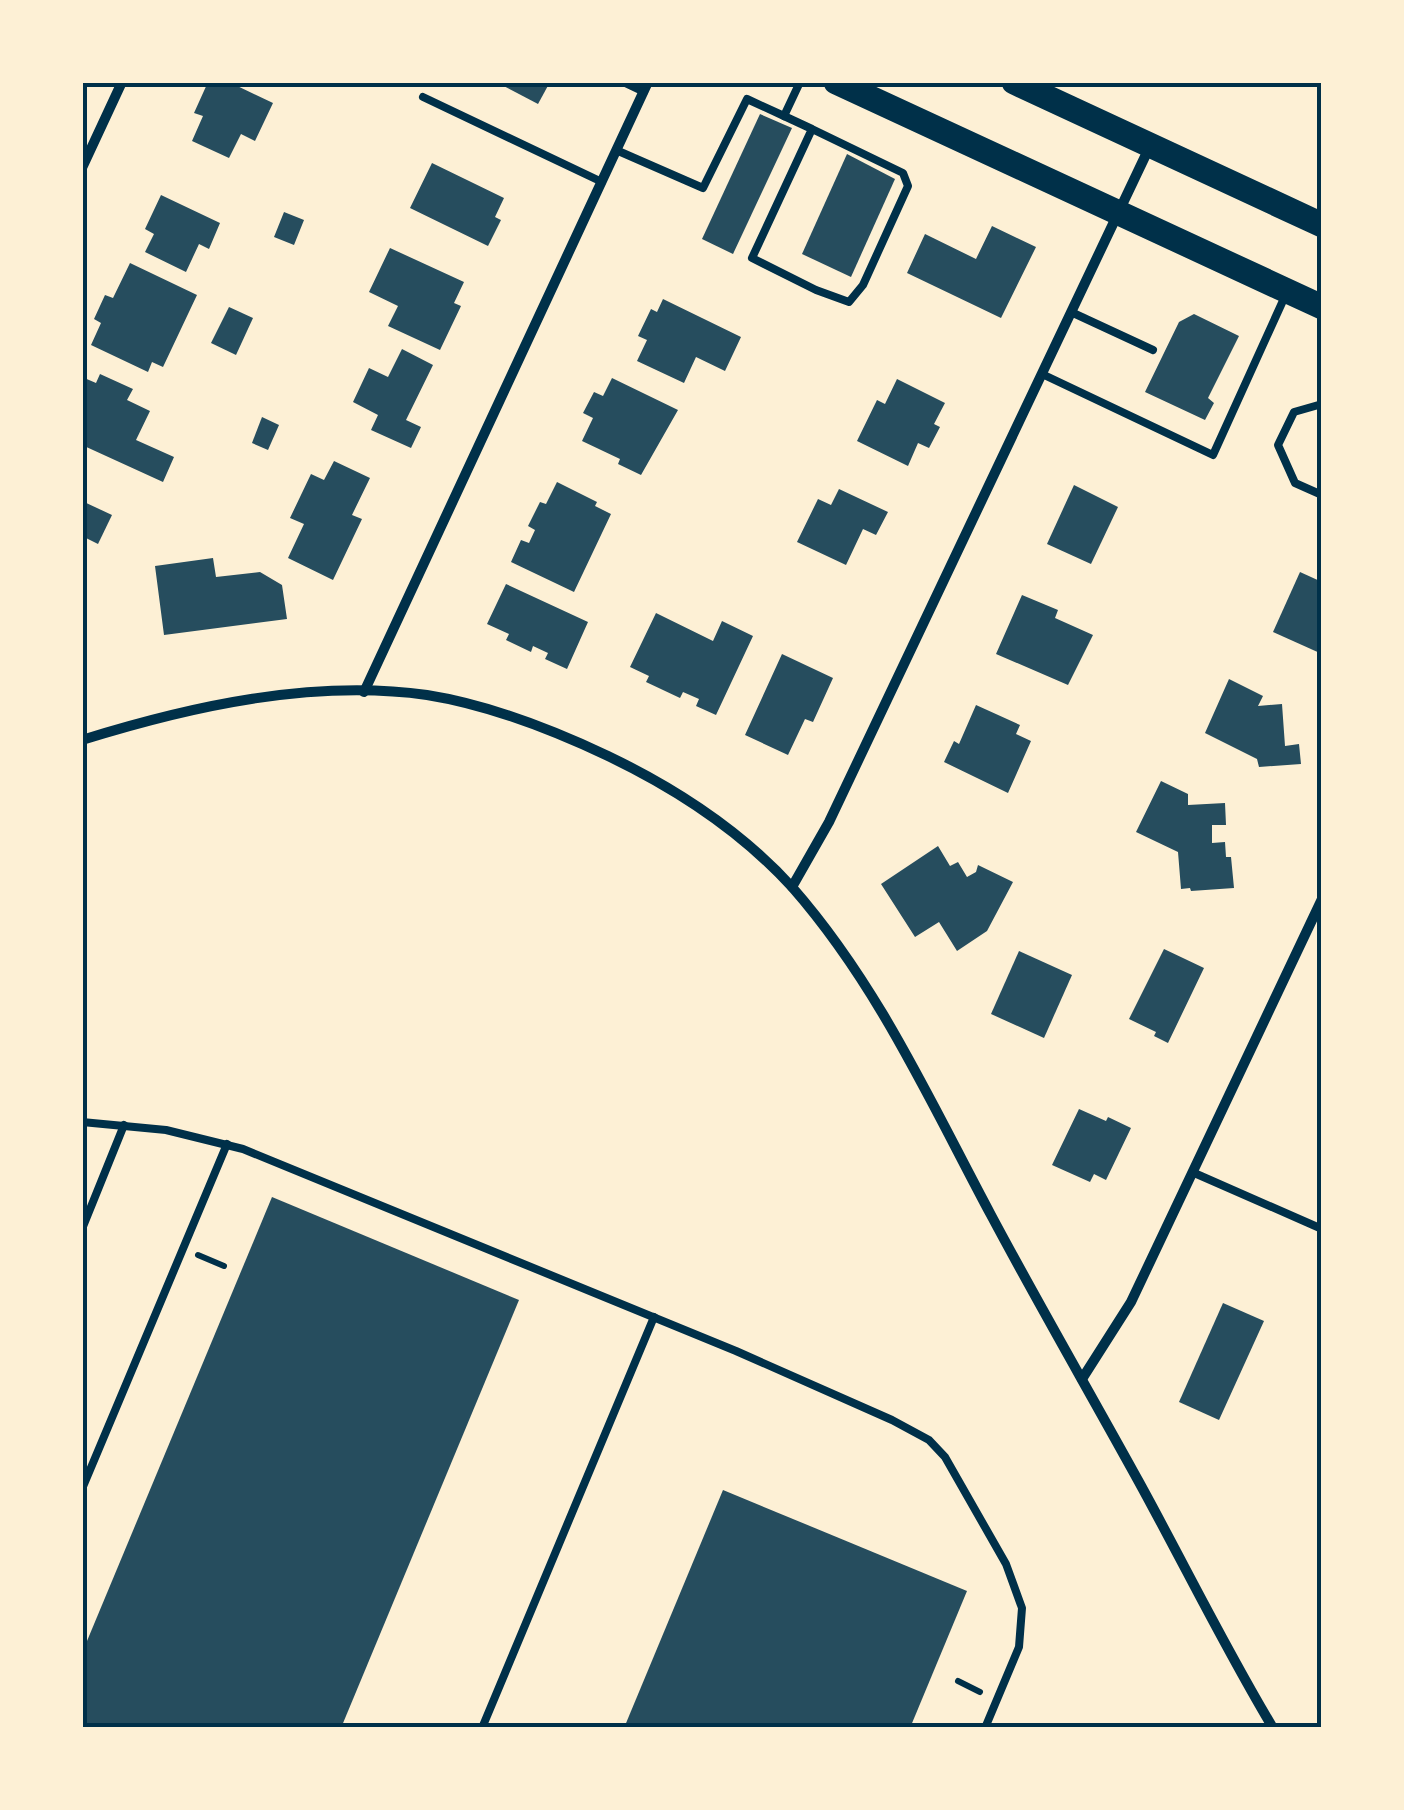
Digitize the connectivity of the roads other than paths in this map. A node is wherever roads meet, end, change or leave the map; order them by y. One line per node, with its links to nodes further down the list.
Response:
1 (122, 82): 12 (street)
2 (623, 82): 6 (lane)
3 (800, 82): 8 (lane)
4 (836, 82): 14 (main road)
5 (1014, 82): 10 (main road)
6 (646, 87): 11 (street)
7 (423, 97): 13 (lane)
8 (784, 116): 9 (lane); 11 (lane)
9 (812, 130): 9 (lane)
10 (1150, 146): 14 (street); 15 (main road)
11 (616, 150): 13 (street)
12 (82, 168)
13 (602, 182): 23 (street)
14 (1118, 213): 16 (main road); 18 (street)
15 (1322, 225)
16 (1288, 291): 17 (main road); 20 (lane)
17 (1322, 307)
18 (1072, 312): 19 (lane); 20 (street)
19 (1153, 350)
20 (1042, 374): 25 (street)
21 (1322, 404): 22 (lane)
22 (1322, 495)
23 (364, 692): 24 (street); 25 (street)
24 (82, 740)
25 (792, 888): 35 (street)
26 (1322, 898): 30 (street)
27 (82, 1122): 28 (lane)
28 (124, 1125): 29 (lane); 33 (lane)
29 (227, 1144): 34 (lane); 36 (lane)
30 (1192, 1172): 32 (lane); 35 (street)
31 (1322, 1217): 32 (lane)
32 (1319, 1228)
33 (82, 1229)
34 (654, 1317): 37 (lane); 38 (lane)
35 (1082, 1380): 39 (street)
36 (82, 1489)
37 (482, 1728)
38 (985, 1728)
39 (1273, 1728)

